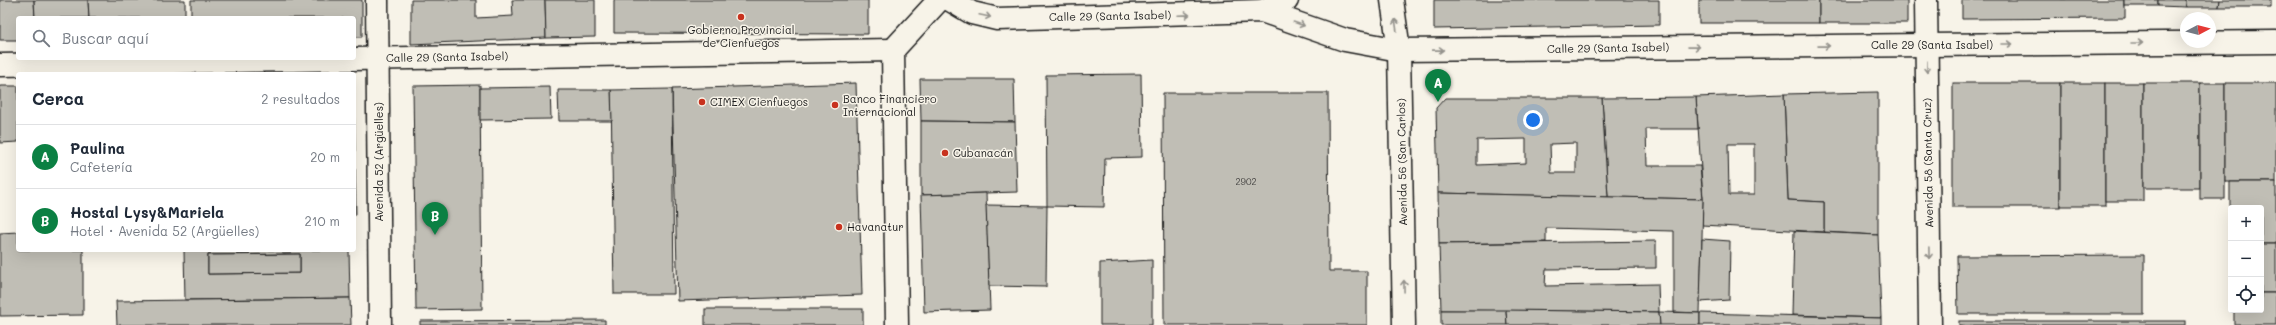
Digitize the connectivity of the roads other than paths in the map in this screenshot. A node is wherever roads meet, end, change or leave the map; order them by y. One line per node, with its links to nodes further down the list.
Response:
1 (377, 0): 13 (street, Avenida 52 (Argüelles))
2 (939, 0): 10 (street)
3 (950, 0): 7 (street, Calle 29 (Santa Isabel), one-way to 7)
4 (1287, 0): 7 (street)
5 (1392, 0): 11 (street, Avenida 56 (San Carlos), one-way to 5)
6 (1926, 0): 9 (street, Avenida 58 (Santa Cruz))
7 (1262, 11): 11 (street, Calle 29 (Santa Isabel), one-way to 11)
8 (2276, 42): 9 (street, Calle 29 (Santa Isabel), one-way to 8)
9 (1926, 45): 11 (street, Calle 29 (Santa Isabel), one-way to 9); 19 (street, Avenida 58 (Santa Cruz), one-way to 19)
10 (894, 50): 13 (street, Calle 29 (Santa Isabel)); 17 (street)
11 (1400, 50): 18 (street, Avenida 56 (San Carlos), one-way to 11)
12 (356, 58): 13 (street, Calle 29 (Santa Isabel))
13 (378, 58): 16 (street, Avenida 52 (Argüelles))
14 (270, 60): 15 (street, Calle 29 (Santa Isabel))
15 (0, 65)
16 (380, 325)
17 (897, 325)
18 (1404, 325)
19 (1930, 325)

